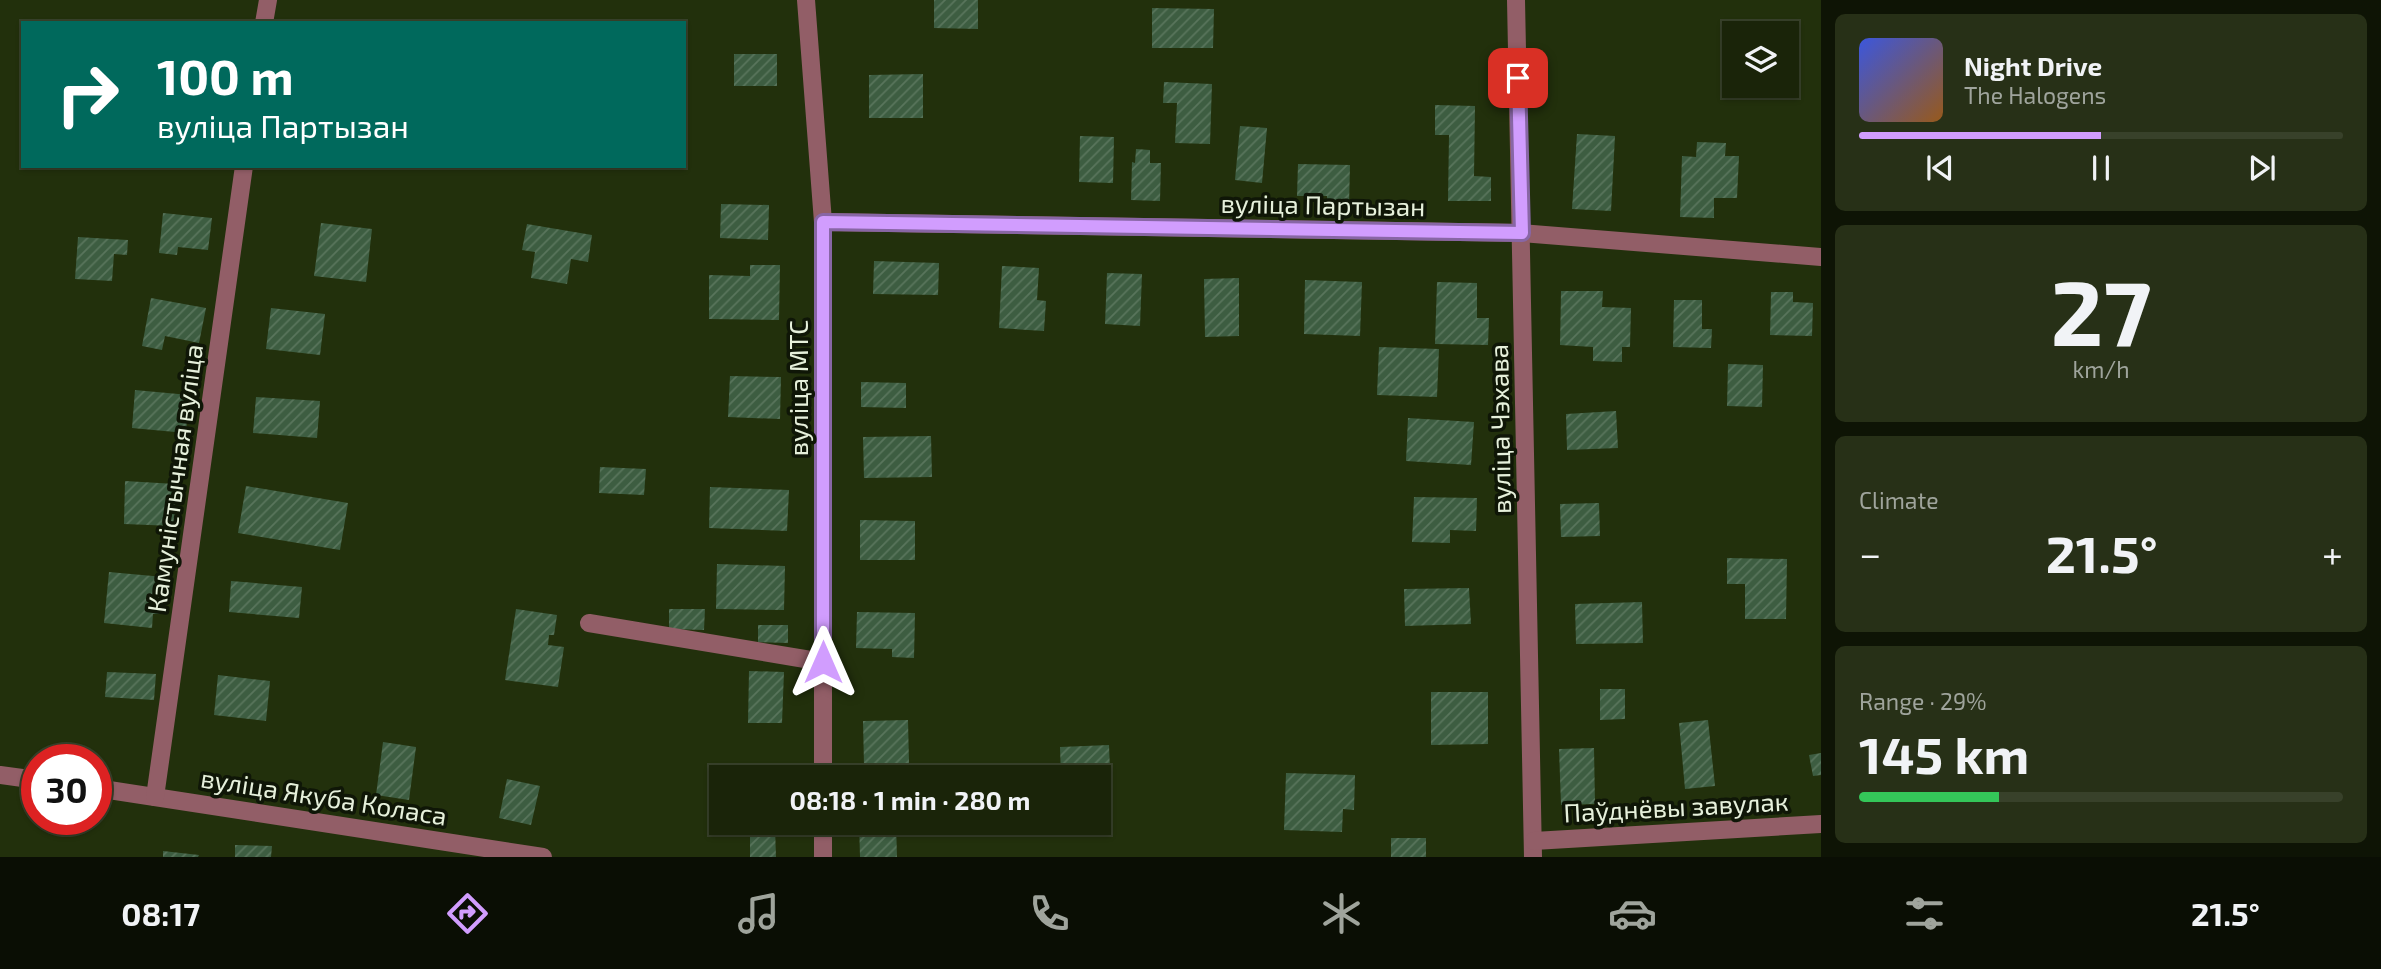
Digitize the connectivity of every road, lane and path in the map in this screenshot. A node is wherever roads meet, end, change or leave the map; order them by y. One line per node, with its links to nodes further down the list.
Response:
1 (268, 0): 4 (street)
2 (806, 0): 6 (street, вуліца МТС)
3 (1516, 0): 7 (street, вуліца Чэхава)
4 (264, 21)
5 (244, 168): 15 (street, Камуністычная вуліца)
6 (823, 222): 7 (street, вуліца Партызан); 10 (street, вуліца МТС)
7 (1522, 233): 8 (street, вуліца Партызан); 18 (street, вуліца Чэхава)
8 (1821, 257)
9 (589, 623): 10 (street)
10 (823, 662): 11 (street, вуліца МТС)
11 (823, 765)
12 (0, 775): 13 (street)
13 (21, 778)
14 (112, 790): 15 (street, вуліца Якуба Коласа)
15 (155, 797): 19 (street, вуліца Якуба Коласа)
16 (1821, 824): 18 (street, Паўднёвы завулак)
17 (823, 835): 20 (street)
18 (1534, 849)
19 (543, 857)
20 (823, 857)

